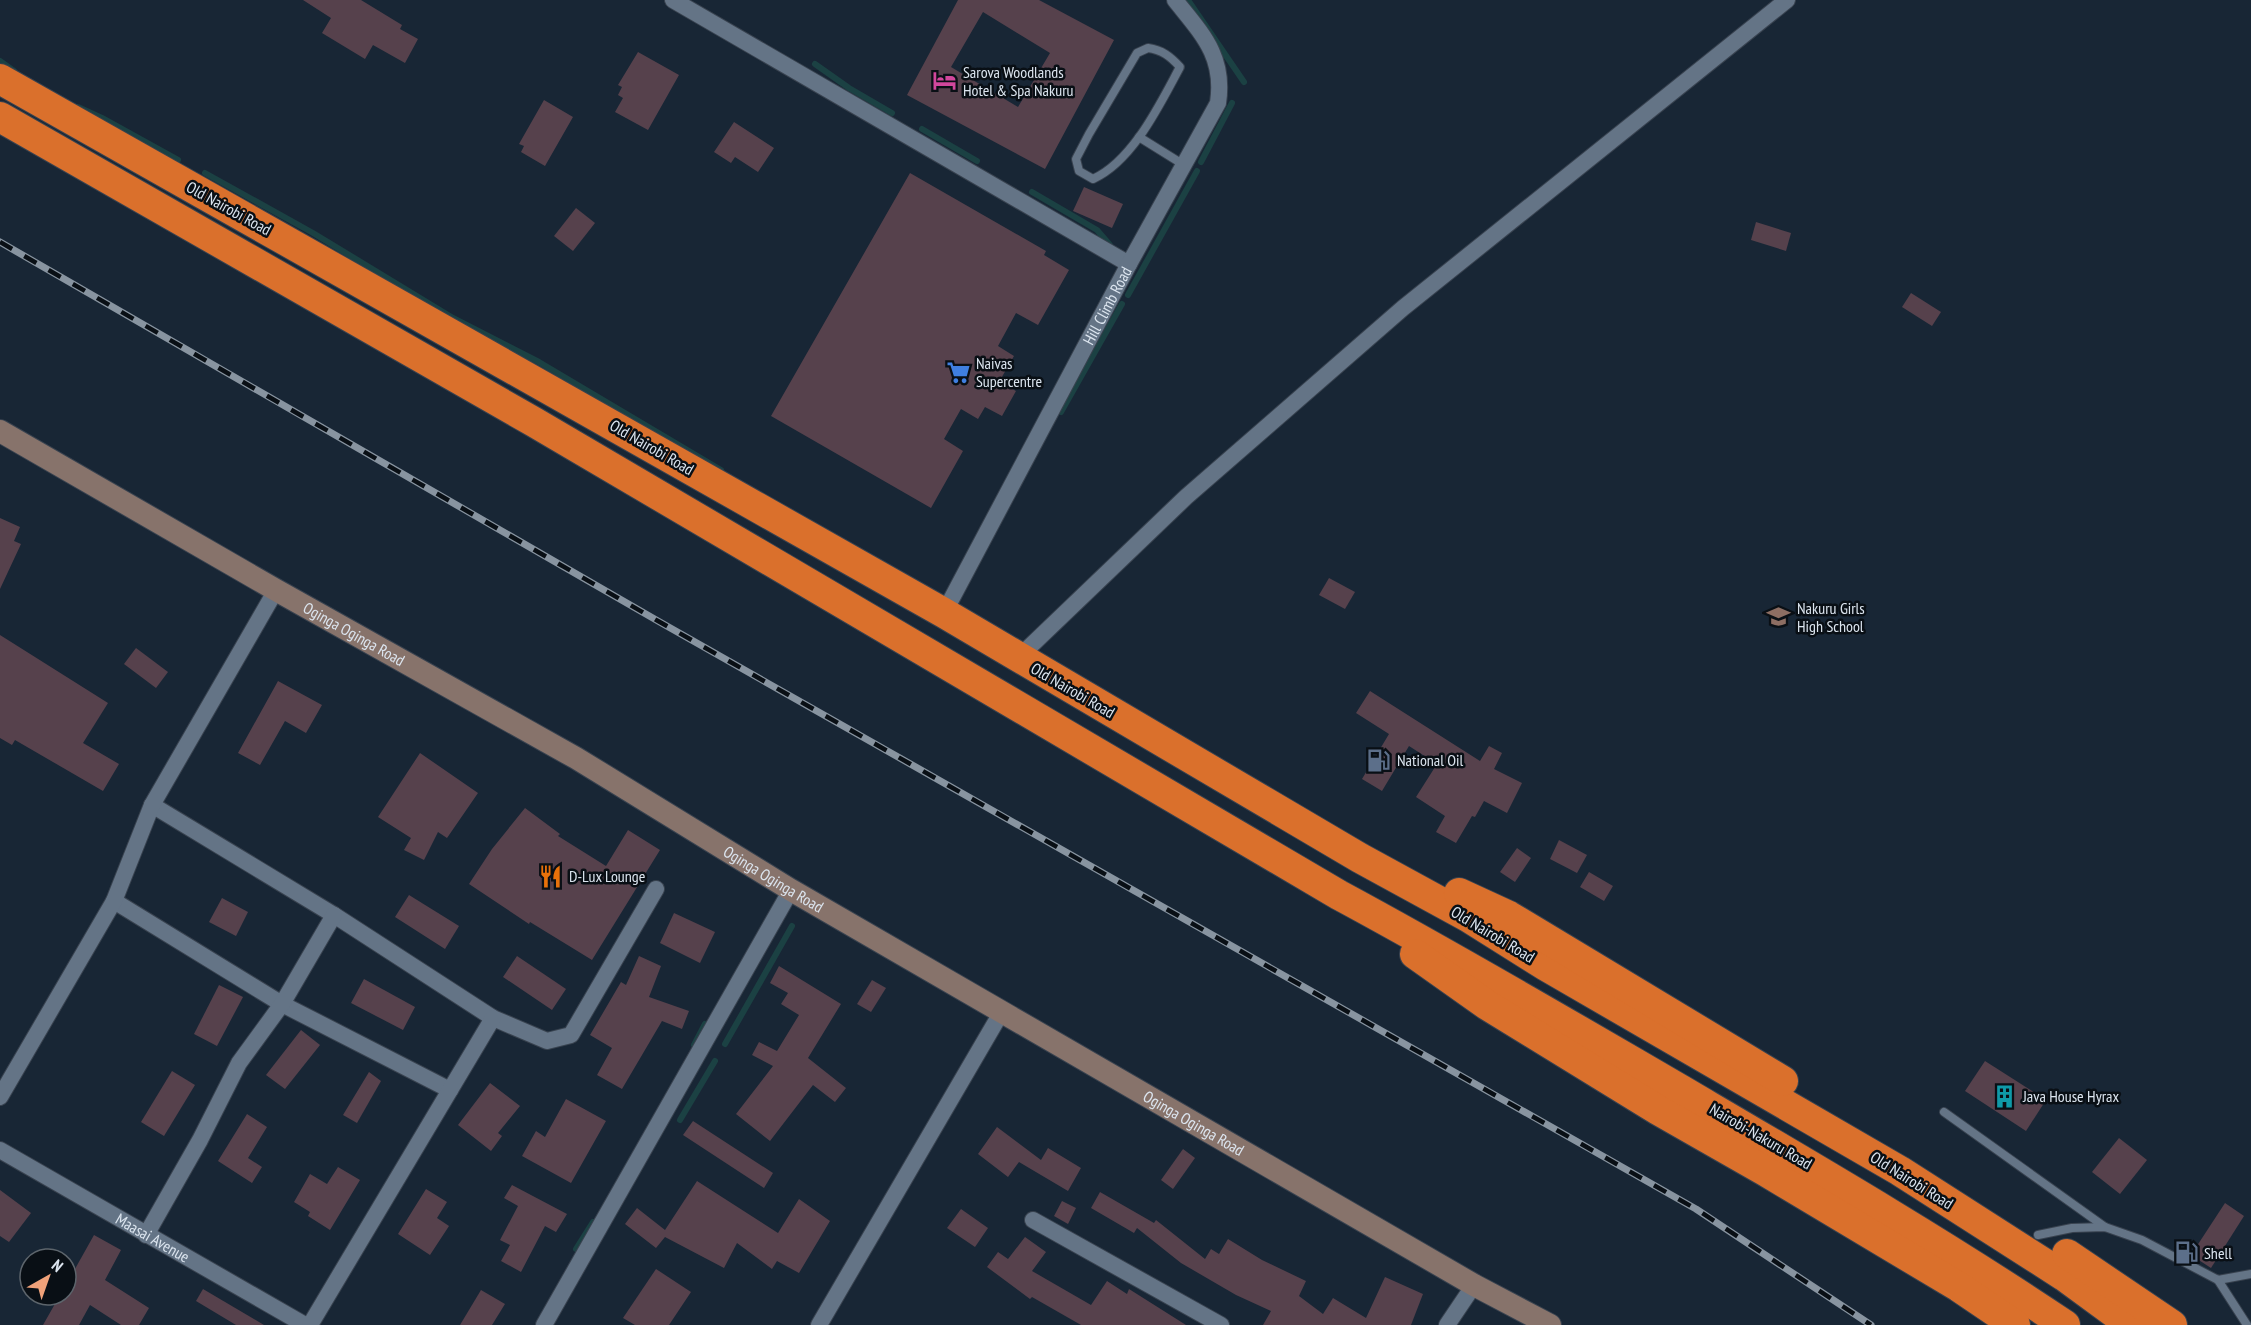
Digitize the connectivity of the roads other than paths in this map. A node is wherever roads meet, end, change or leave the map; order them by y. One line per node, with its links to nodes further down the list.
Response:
1 (673, 0): 8 (street)
2 (1175, 0): 7 (street, Hill Climb Road)
3 (1787, 0): 12 (street)
4 (0, 79): 11 (highway, Old Nairobi Road)
5 (0, 117): 17 (highway, Old Nairobi Road)
6 (1139, 136): 6 (lane); 7 (lane)
7 (1185, 165): 8 (street, Hill Climb Road)
8 (1129, 264): 11 (street, Hill Climb Road)
9 (0, 431): 10 (street, Oginga Oginga Road)
10 (276, 590): 13 (street); 16 (street, Oginga Oginga Road)
11 (944, 613): 12 (highway, Old Nairobi Road)
12 (1018, 658): 14 (highway, Old Nairobi Road)
13 (152, 805): 18 (street); 19 (street)
14 (1360, 858): 31 (highway); 44 (highway, Old Nairobi Road)
15 (656, 889): 23 (street)
16 (791, 890): 22 (street, Oginga Oginga Road); 37 (street)
17 (1339, 895): 20 (highway, Old Nairobi Road); 42 (highway)
18 (114, 901): 21 (street); 25 (street)
19 (334, 915): 21 (street); 23 (street)
20 (1453, 956): 43 (highway, Nairobi-Nakuru Road)
21 (282, 1004): 24 (street); 30 (street)
22 (1001, 1013): 34 (street, Oginga Oginga Road); 38 (street)
23 (493, 1018): 24 (street)
24 (450, 1090): 36 (street)
25 (0, 1097)
26 (1944, 1112): 29 (lane)
27 (0, 1150): 30 (street, Maasai Avenue)
28 (1033, 1220): 39 (street)
29 (2105, 1227): 31 (lane); 33 (lane)
30 (146, 1235): 35 (street, Maasai Avenue)
31 (2038, 1235): 45 (highway)
32 (2251, 1274): 33 (lane)
33 (2218, 1281): 46 (lane)
34 (1474, 1285): 40 (street); 41 (street, Oginga Oginga Road)
35 (305, 1325)
36 (310, 1325)
37 (544, 1325)
38 (819, 1325)
39 (1221, 1325)
40 (1447, 1325)
41 (1550, 1325)
42 (2015, 1325)
43 (2064, 1325)
44 (2130, 1325)
45 (2172, 1325)
46 (2247, 1325)

